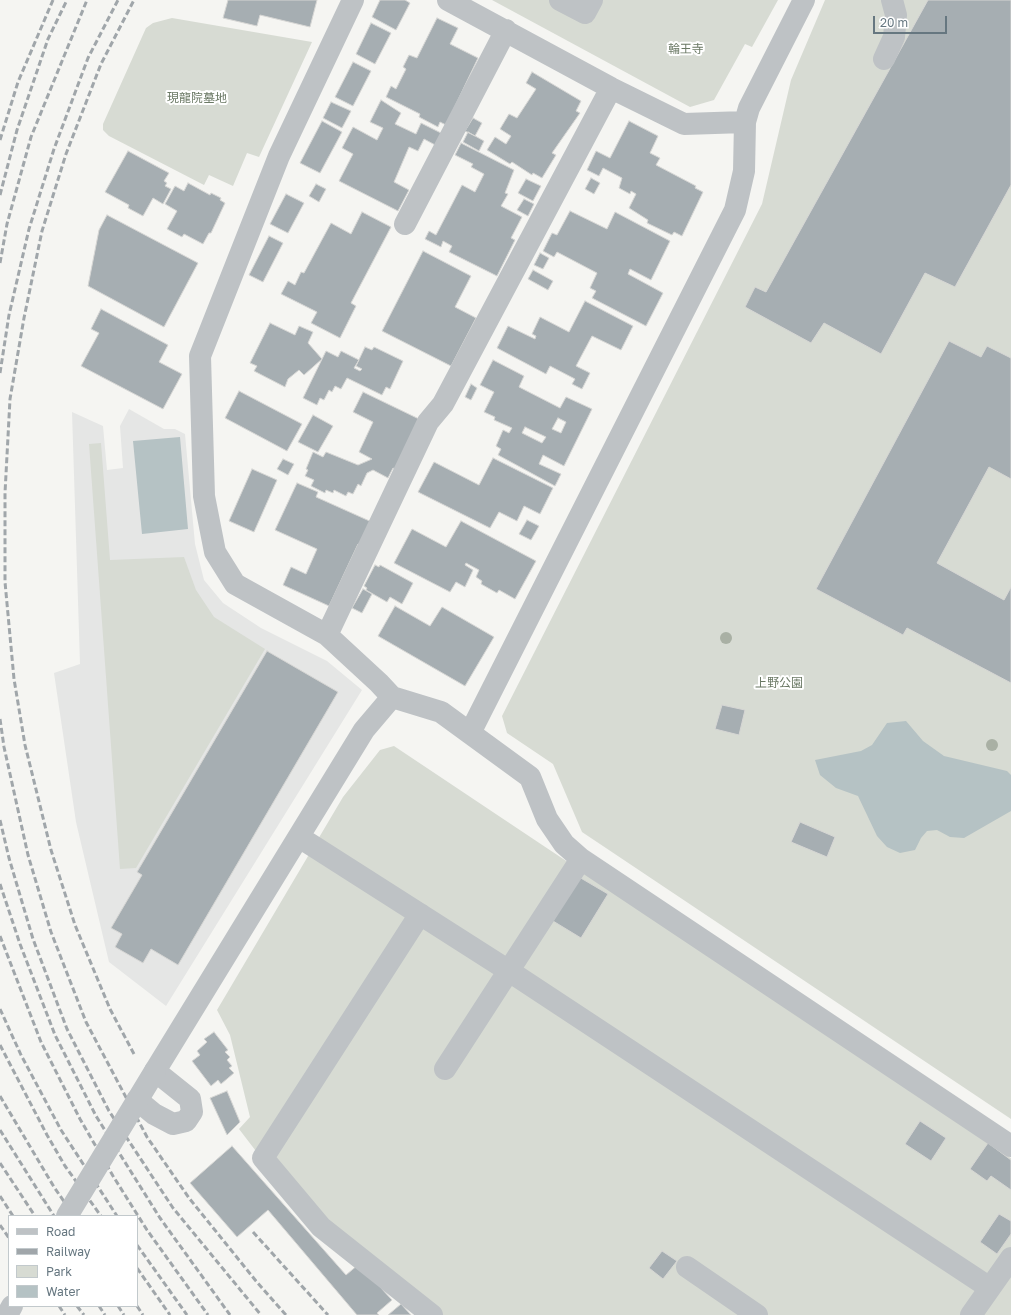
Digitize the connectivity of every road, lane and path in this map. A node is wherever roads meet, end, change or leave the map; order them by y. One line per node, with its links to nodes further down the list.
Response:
1 (353, 0): 12 (street)
2 (448, 0): 7 (street)
3 (560, 0): 4 (street)
4 (592, 0)
5 (804, 0): 10 (street)
6 (892, 0): 8 (street)
7 (506, 30): 9 (street); 11 (street)
8 (884, 59)
9 (611, 88): 10 (street); 12 (street)
10 (745, 122): 14 (street)
11 (405, 224)
12 (326, 635): 13 (street)
13 (392, 697): 14 (street); 15 (street)
14 (470, 733): 16 (street)
15 (299, 837): 17 (street); 20 (street)
16 (581, 859): 18 (street); 22 (street)
17 (420, 914): 18 (street); 27 (street)
18 (509, 970): 19 (street); 26 (street)
19 (445, 1069)
20 (155, 1071): 21 (street, bridge); 21 (street)
21 (138, 1100): 23 (street, bridge)
22 (1011, 1146)
23 (68, 1215)
24 (1011, 1258): 26 (street)
25 (687, 1267): 28 (street)
26 (990, 1288): 29 (street)
27 (432, 1315)
28 (757, 1315)
29 (971, 1315)

